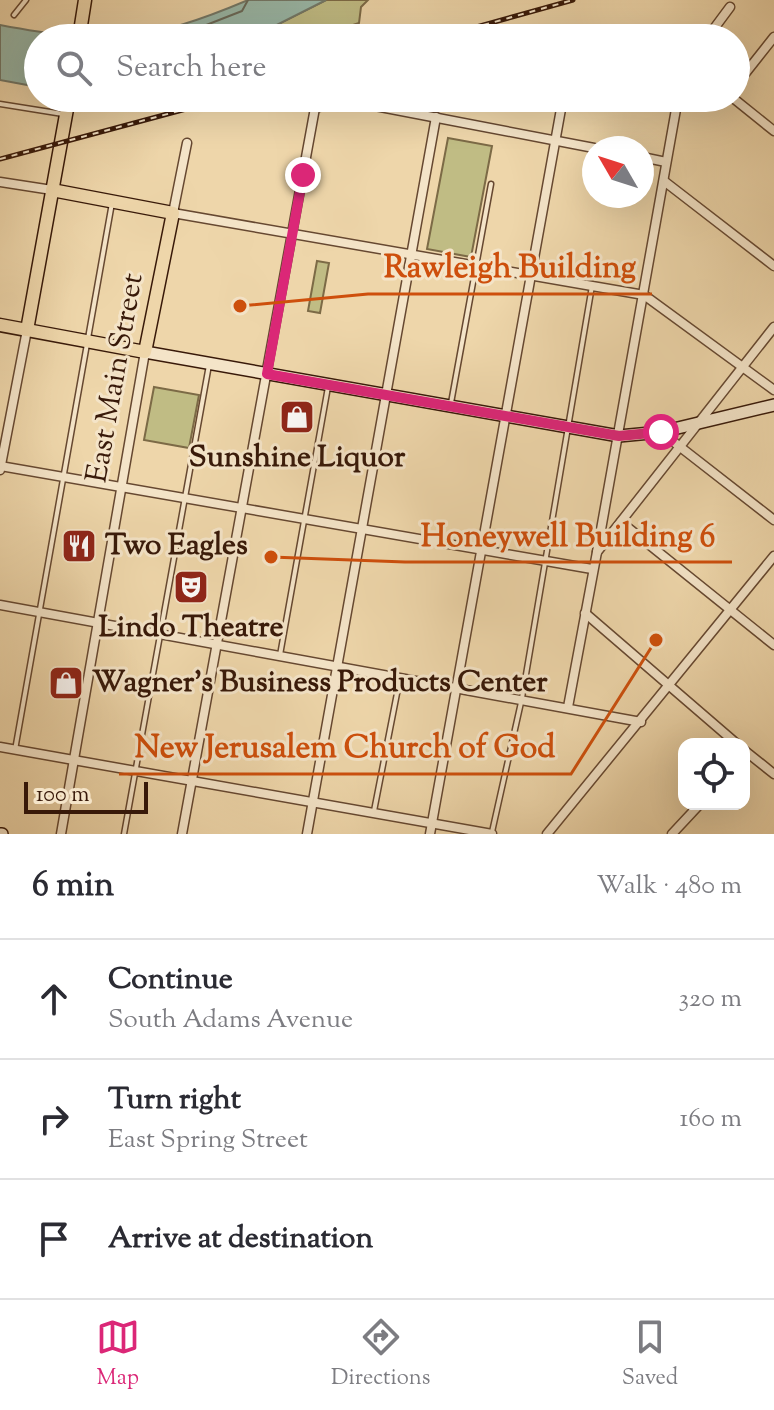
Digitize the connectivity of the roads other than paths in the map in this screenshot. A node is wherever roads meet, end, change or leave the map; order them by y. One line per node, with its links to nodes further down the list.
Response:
1 (26, 0): 4 (lane)
2 (85, 0): 5 (main road)
3 (730, 7): 6 (street)
4 (14, 15)
5 (82, 24)
6 (717, 24)
7 (774, 37): 8 (street)
8 (750, 67)
9 (0, 104): 10 (lane)
10 (24, 108)
11 (53, 112): 17 (lane)
12 (314, 112): 31 (street)
13 (404, 112): 18 (street)
14 (561, 112): 20 (street)
15 (675, 112): 24 (street)
16 (750, 112): 19 (street)
17 (66, 114): 28 (main road)
18 (436, 117): 20 (street); 32 (street)
19 (774, 131)
20 (556, 141): 22 (street); 35 (street)
21 (187, 143): 30 (street, East Main Street)
22 (582, 146)
23 (654, 160): 24 (street)
24 (666, 162): 25 (street)
25 (664, 181): 34 (street); 37 (street)
26 (0, 182): 28 (street)
27 (491, 184): 33 (lane)
28 (52, 190): 29 (main road); 40 (main road)
29 (112, 201): 30 (main road); 41 (lane)
30 (173, 213): 31 (street); 42 (main road, East Main Street)
31 (292, 232): 32 (street); 45 (street)
32 (411, 254): 33 (street); 48 (street)
33 (473, 265): 35 (street); 49 (lane)
34 (774, 266)
35 (531, 275): 36 (street); 51 (street)
36 (592, 286): 37 (street); 53 (lane)
37 (644, 295): 44 (street); 55 (street)
38 (0, 325): 40 (main road)
39 (774, 327): 44 (street)
40 (27, 330): 41 (main road); 57 (street)
41 (89, 341): 42 (main road); 58 (lane)
42 (145, 352): 43 (street); 59 (street, East Main Street)
43 (209, 363): 45 (street); 60 (lane)
44 (742, 367): 47 (street); 52 (street)
45 (267, 374): 46 (street); 61 (street)
46 (328, 384): 48 (street); 62 (lane)
47 (774, 390)
48 (387, 394): 49 (street); 65 (street)
49 (451, 405): 51 (street)
50 (774, 405): 52 (street)
51 (508, 416): 53 (street); 66 (street)
52 (698, 421): 54 (street); 56 (street)
53 (569, 427): 55 (street); 69 (lane)
54 (661, 432): 55 (street); 56 (street)
55 (619, 436): 67 (street)
56 (679, 446): 63 (street); 64 (street)
57 (0, 468): 58 (street)
58 (65, 476): 59 (street); 73 (lane)
59 (123, 487): 60 (street); 75 (street, East Main Street)
60 (184, 498): 61 (street); 76 (lane)
61 (243, 508): 62 (street); 77 (street)
62 (305, 518): 65 (street); 79 (lane)
63 (774, 520)
64 (621, 522): 67 (street); 72 (street)
65 (361, 528): 66 (street); 80 (street)
66 (482, 550): 69 (street); 82 (street)
67 (597, 552): 70 (street)
68 (774, 556): 72 (street)
69 (545, 561): 70 (street); 84 (lane)
70 (592, 569): 74 (street)
71 (0, 605): 73 (street)
72 (731, 610): 78 (street); 83 (street)
73 (38, 611): 75 (street); 89 (lane)
74 (585, 613): 83 (street); 85 (street)
75 (99, 622): 76 (street); 91 (street, East Main Street)
76 (159, 633): 77 (street); 92 (lane)
77 (217, 644): 79 (street); 94 (street)
78 (774, 645)
79 (280, 655): 80 (street)
80 (336, 664): 81 (street); 95 (street)
81 (401, 676): 82 (street); 97 (lane)
82 (457, 686): 84 (street); 98 (street)
83 (669, 688): 86 (street); 87 (street)
84 (522, 698): 85 (street); 104 (lane)
85 (568, 707): 86 (street)
86 (641, 722): 105 (street)
87 (730, 738)
88 (0, 747): 89 (street)
89 (15, 750): 91 (street)
90 (750, 757): 93 (street)
91 (73, 760): 92 (street); 99 (street, East Main Street)
92 (135, 771): 94 (street); 100 (lane)
93 (774, 774)
94 (192, 781): 95 (street); 101 (street)
95 (313, 802): 97 (street); 102 (street)
96 (694, 810): 106 (street)
97 (373, 813): 98 (street)
98 (432, 823): 103 (street); 104 (street)
99 (61, 834)
100 (124, 834)
101 (182, 834)
102 (307, 834)
103 (430, 834)
104 (492, 834)
105 (547, 834)
106 (672, 834)

